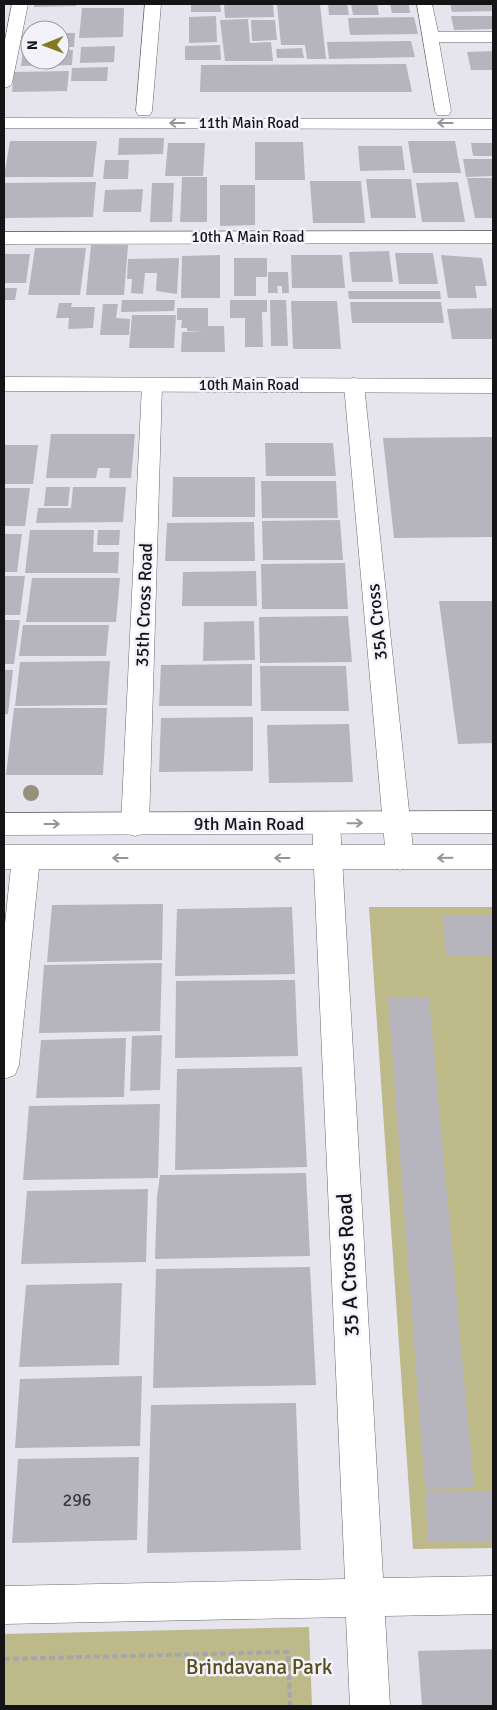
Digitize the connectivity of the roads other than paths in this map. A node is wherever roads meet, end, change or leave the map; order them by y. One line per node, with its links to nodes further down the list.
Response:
1 (20, 4): 6 (street)
2 (153, 4): 9 (street)
3 (425, 4): 4 (street)
4 (431, 37): 5 (street); 10 (street)
5 (493, 37)
6 (4, 83)
7 (493, 110): 10 (street, 11th Main Road)
8 (4, 111): 9 (street, 11th Main Road)
9 (144, 111): 10 (street, 11th Main Road)
10 (443, 111)
11 (4, 123): 12 (street, 11th Main Road, one-way to 11)
12 (493, 124)
13 (493, 237): 14 (street, 10th A Main Road)
14 (4, 238)
15 (4, 384): 16 (street, 10th Main Road)
16 (152, 384): 17 (street, 10th Main Road); 23 (street, 35th Cross Road)
17 (354, 385): 18 (street, 10th Main Road); 19 (street, 35A Cross)
18 (493, 386)
19 (398, 822): 20 (street, 9th Main Road); 21 (street, 9th Main Road, one-way to 19); 27 (street, 35A Cross)
20 (493, 822)
21 (326, 823): 23 (street, 9th Main Road); 26 (street, 35 A Cross Road)
22 (4, 824): 23 (street, 9th Main Road, one-way to 23)
23 (135, 824)
24 (15, 857): 26 (street, 9th Main Road, one-way to 24); 28 (street)
25 (493, 857): 27 (street, 9th Main Road, one-way to 27)
26 (326, 858): 27 (street, 9th Main Road); 30 (street, 35 A Cross Road)
27 (400, 858)
28 (4, 1065)
29 (493, 1595): 30 (street)
30 (365, 1598): 31 (street); 32 (street, 35 A Cross Road)
31 (4, 1605)
32 (370, 1706)

